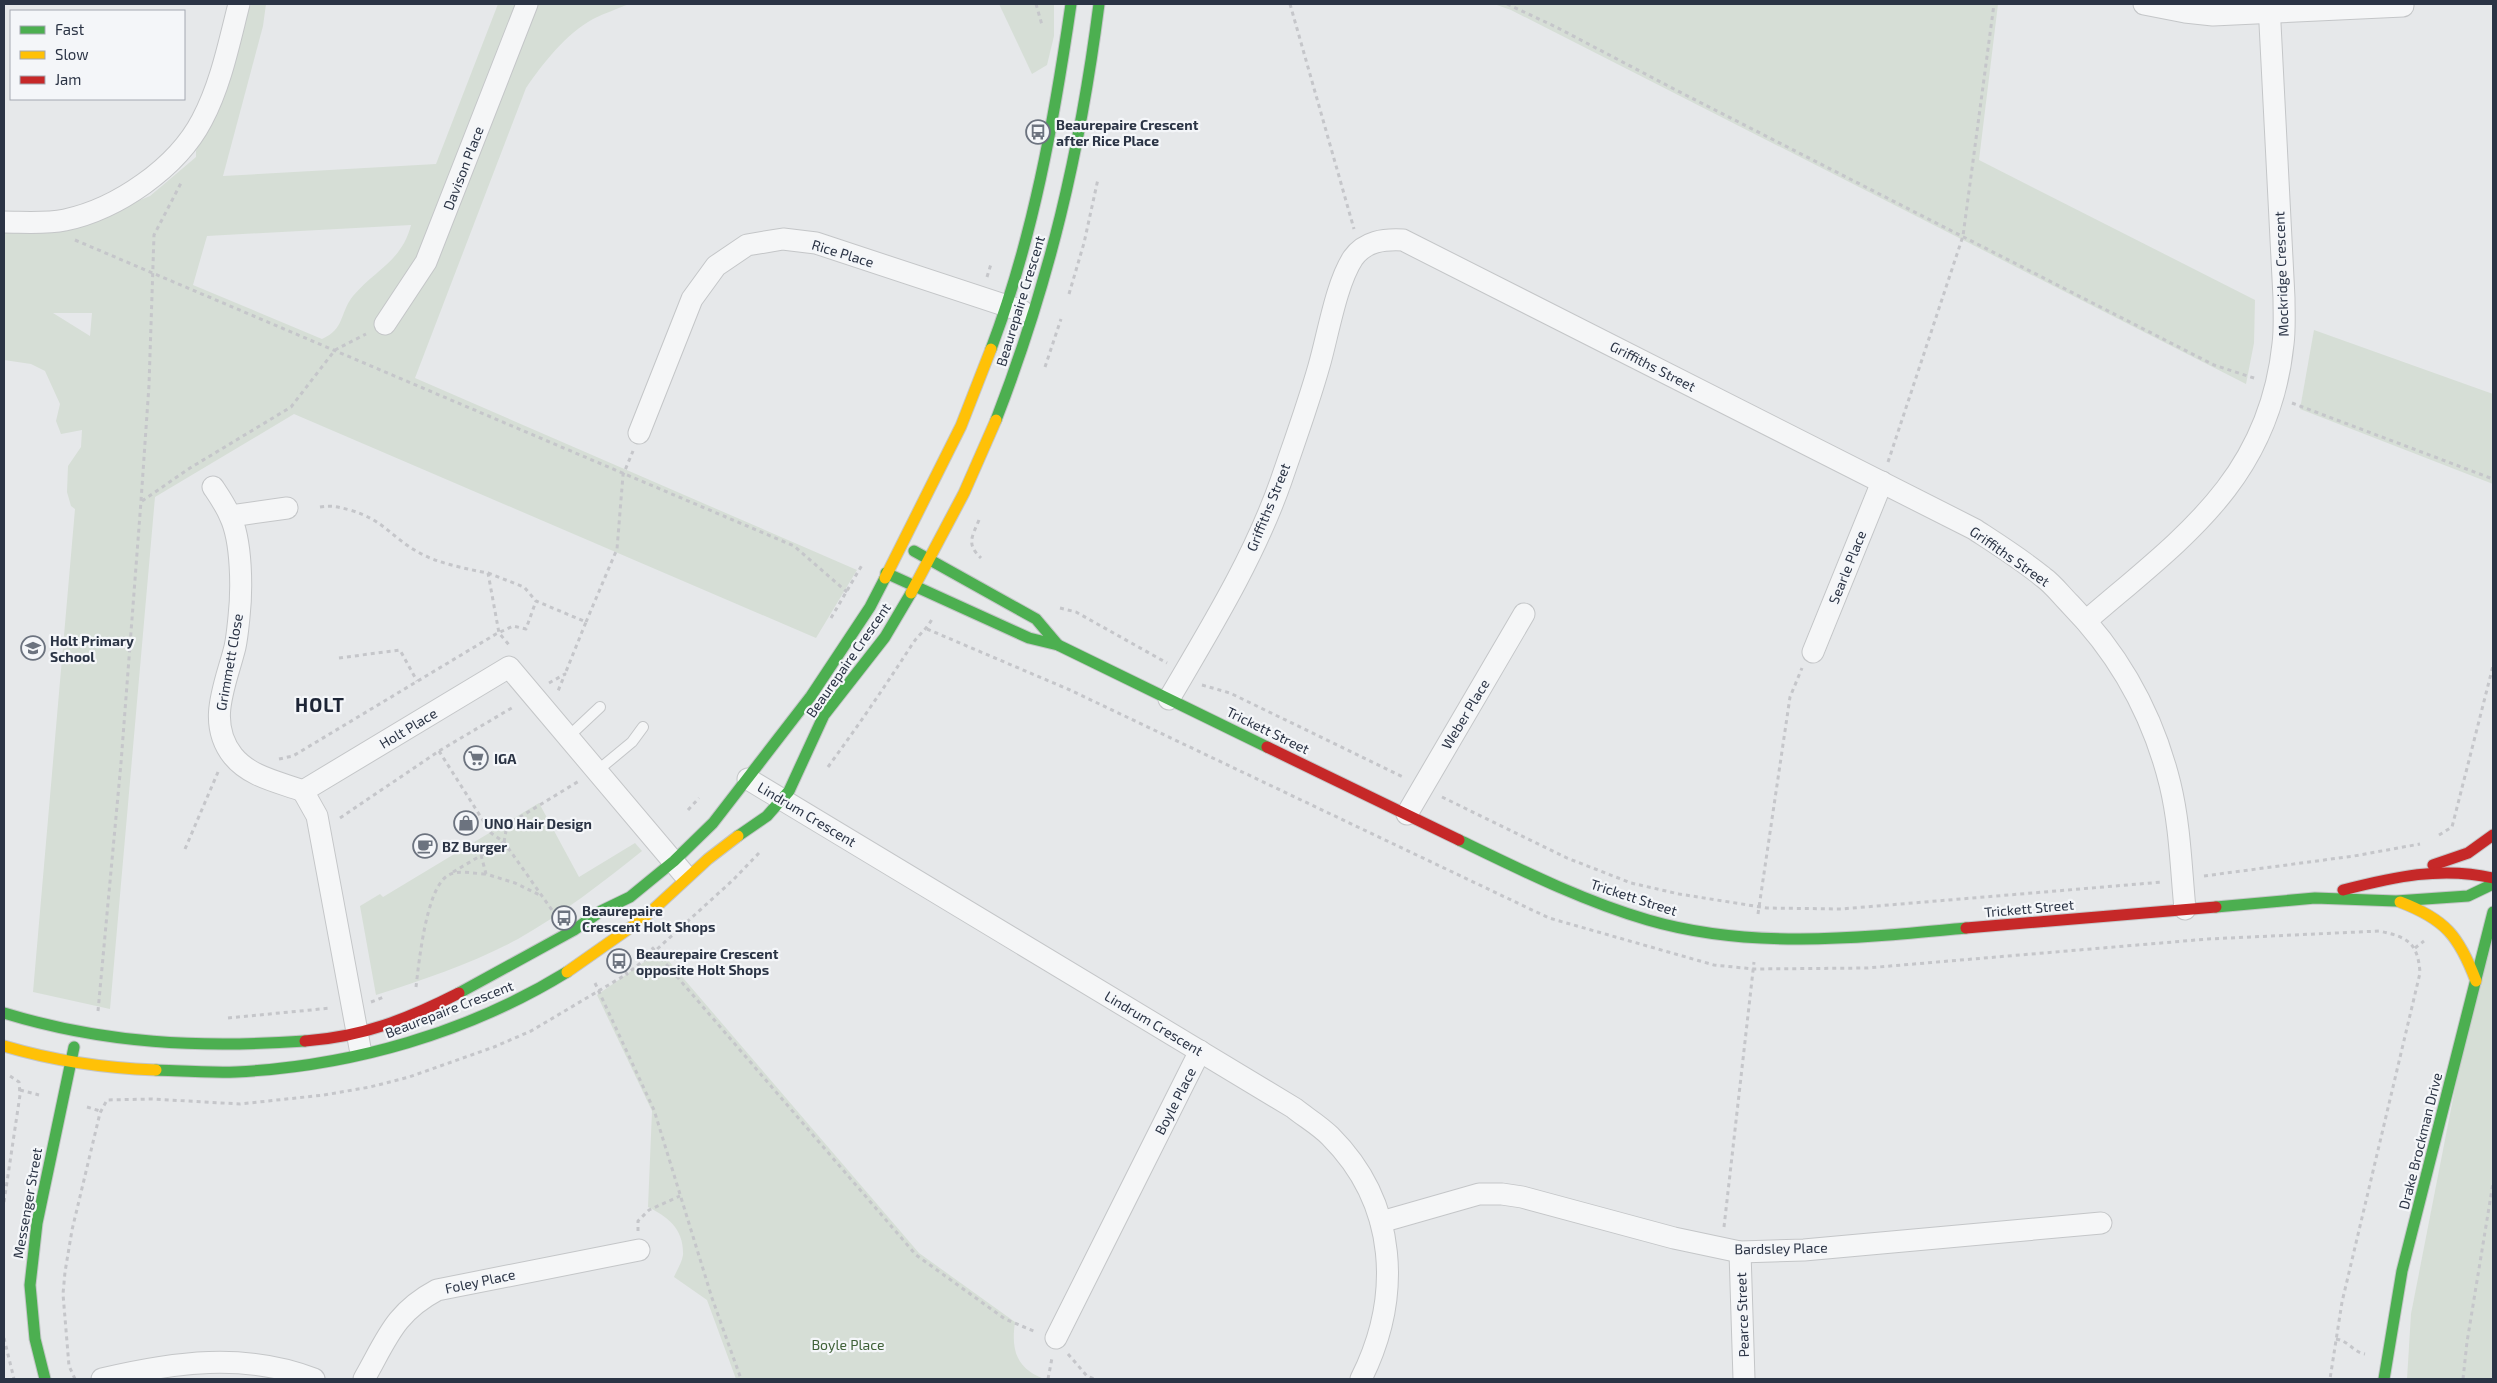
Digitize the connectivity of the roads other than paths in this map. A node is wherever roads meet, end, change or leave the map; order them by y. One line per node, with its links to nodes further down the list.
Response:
1 (239, 4): 8 (street)
2 (527, 4): 11 (street, Davison Place)
3 (1071, 4): 9 (street, Beaurepaire Crescent)
4 (1100, 4): 10 (street, Beaurepaire Crescent)
5 (2144, 4): 7 (street)
6 (2403, 6): 7 (street)
7 (2269, 9): 22 (street, Mockridge Crescent)
8 (4, 222)
9 (1007, 306): 10 (street, Rice Place); 12 (street, Rice Place); 17 (street, Beaurepaire Crescent)
10 (1034, 315): 18 (street, Beaurepaire Crescent)
11 (385, 324)
12 (640, 433)
13 (1882, 482): 22 (street, Griffiths Street); 24 (street, Searle Place); 25 (street, Griffiths Street)
14 (213, 486): 16 (street, Grimmett Close)
15 (287, 508): 16 (street)
16 (230, 516): 31 (street, Grimmett Close)
17 (902, 544): 18 (street, Trickett Street); 19 (street, Beaurepaire Crescent)
18 (929, 559): 20 (street, Beaurepaire Crescent); 23 (street, Trickett Street)
19 (886, 573): 20 (street, Trickett Street); 30 (street, Beaurepaire Crescent)
20 (914, 588): 23 (street, Trickett Street); 32 (street, Beaurepaire Crescent)
21 (1524, 614): 33 (street, Weber Place)
22 (2086, 621): 42 (street, Griffiths Street)
23 (1058, 645): 25 (street, Trickett Street)
24 (1813, 652)
25 (1169, 699): 33 (street, Trickett Street)
26 (600, 707): 28 (lane)
27 (643, 727): 29 (lane)
28 (568, 737): 29 (street, Holt Place); 31 (street, Holt Place)
29 (591, 775): 35 (street, Holt Place)
30 (748, 779): 32 (street, Lindrum Crescent); 35 (street, Beaurepaire Crescent)
31 (303, 791): 47 (street)
32 (783, 800): 38 (street, Beaurepaire Crescent); 49 (street, Lindrum Crescent)
33 (1406, 814): 42 (street, Trickett Street)
34 (2493, 835): 36 (street)
35 (674, 862): 38 (street, Holt Place); 47 (street, Beaurepaire Crescent)
36 (2393, 877): 37 (street, Trickett Street); 40 (street, Trickett Street)
37 (2493, 878)
38 (688, 879): 50 (street, Beaurepaire Crescent)
39 (2493, 884): 41 (street, Trickett Street)
40 (2315, 898): 41 (street, Trickett Street); 42 (street, Trickett Street)
41 (2396, 901): 44 (street)
42 (2185, 909)
43 (2493, 912): 44 (street, Drake Brockman Drive)
44 (2476, 981): 63 (street, Drake Brockman Drive)
45 (4, 1013): 46 (street, Beaurepaire Crescent)
46 (77, 1033): 47 (street, Beaurepaire Crescent); 51 (street, Messenger Street)
47 (358, 1034): 50 (street)
48 (4, 1046): 51 (street, Beaurepaire Crescent)
49 (1200, 1051): 52 (street, Lindrum Crescent); 56 (street, Boyle Place)
50 (362, 1056): 51 (street, Beaurepaire Crescent)
51 (70, 1063): 57 (street, Messenger Street)
52 (1381, 1222): 55 (street, Bardsley Place); 61 (street, Lindrum Crescent)
53 (2101, 1223): 55 (street, Bardsley Place)
54 (639, 1250): 60 (street, Foley Place)
55 (1731, 1250): 62 (street, Pearce Street)
56 (1056, 1338)
57 (45, 1379)
58 (102, 1379): 59 (street)
59 (314, 1379)
60 (364, 1379)
61 (1361, 1379)
62 (1744, 1379)
63 (2384, 1379)

